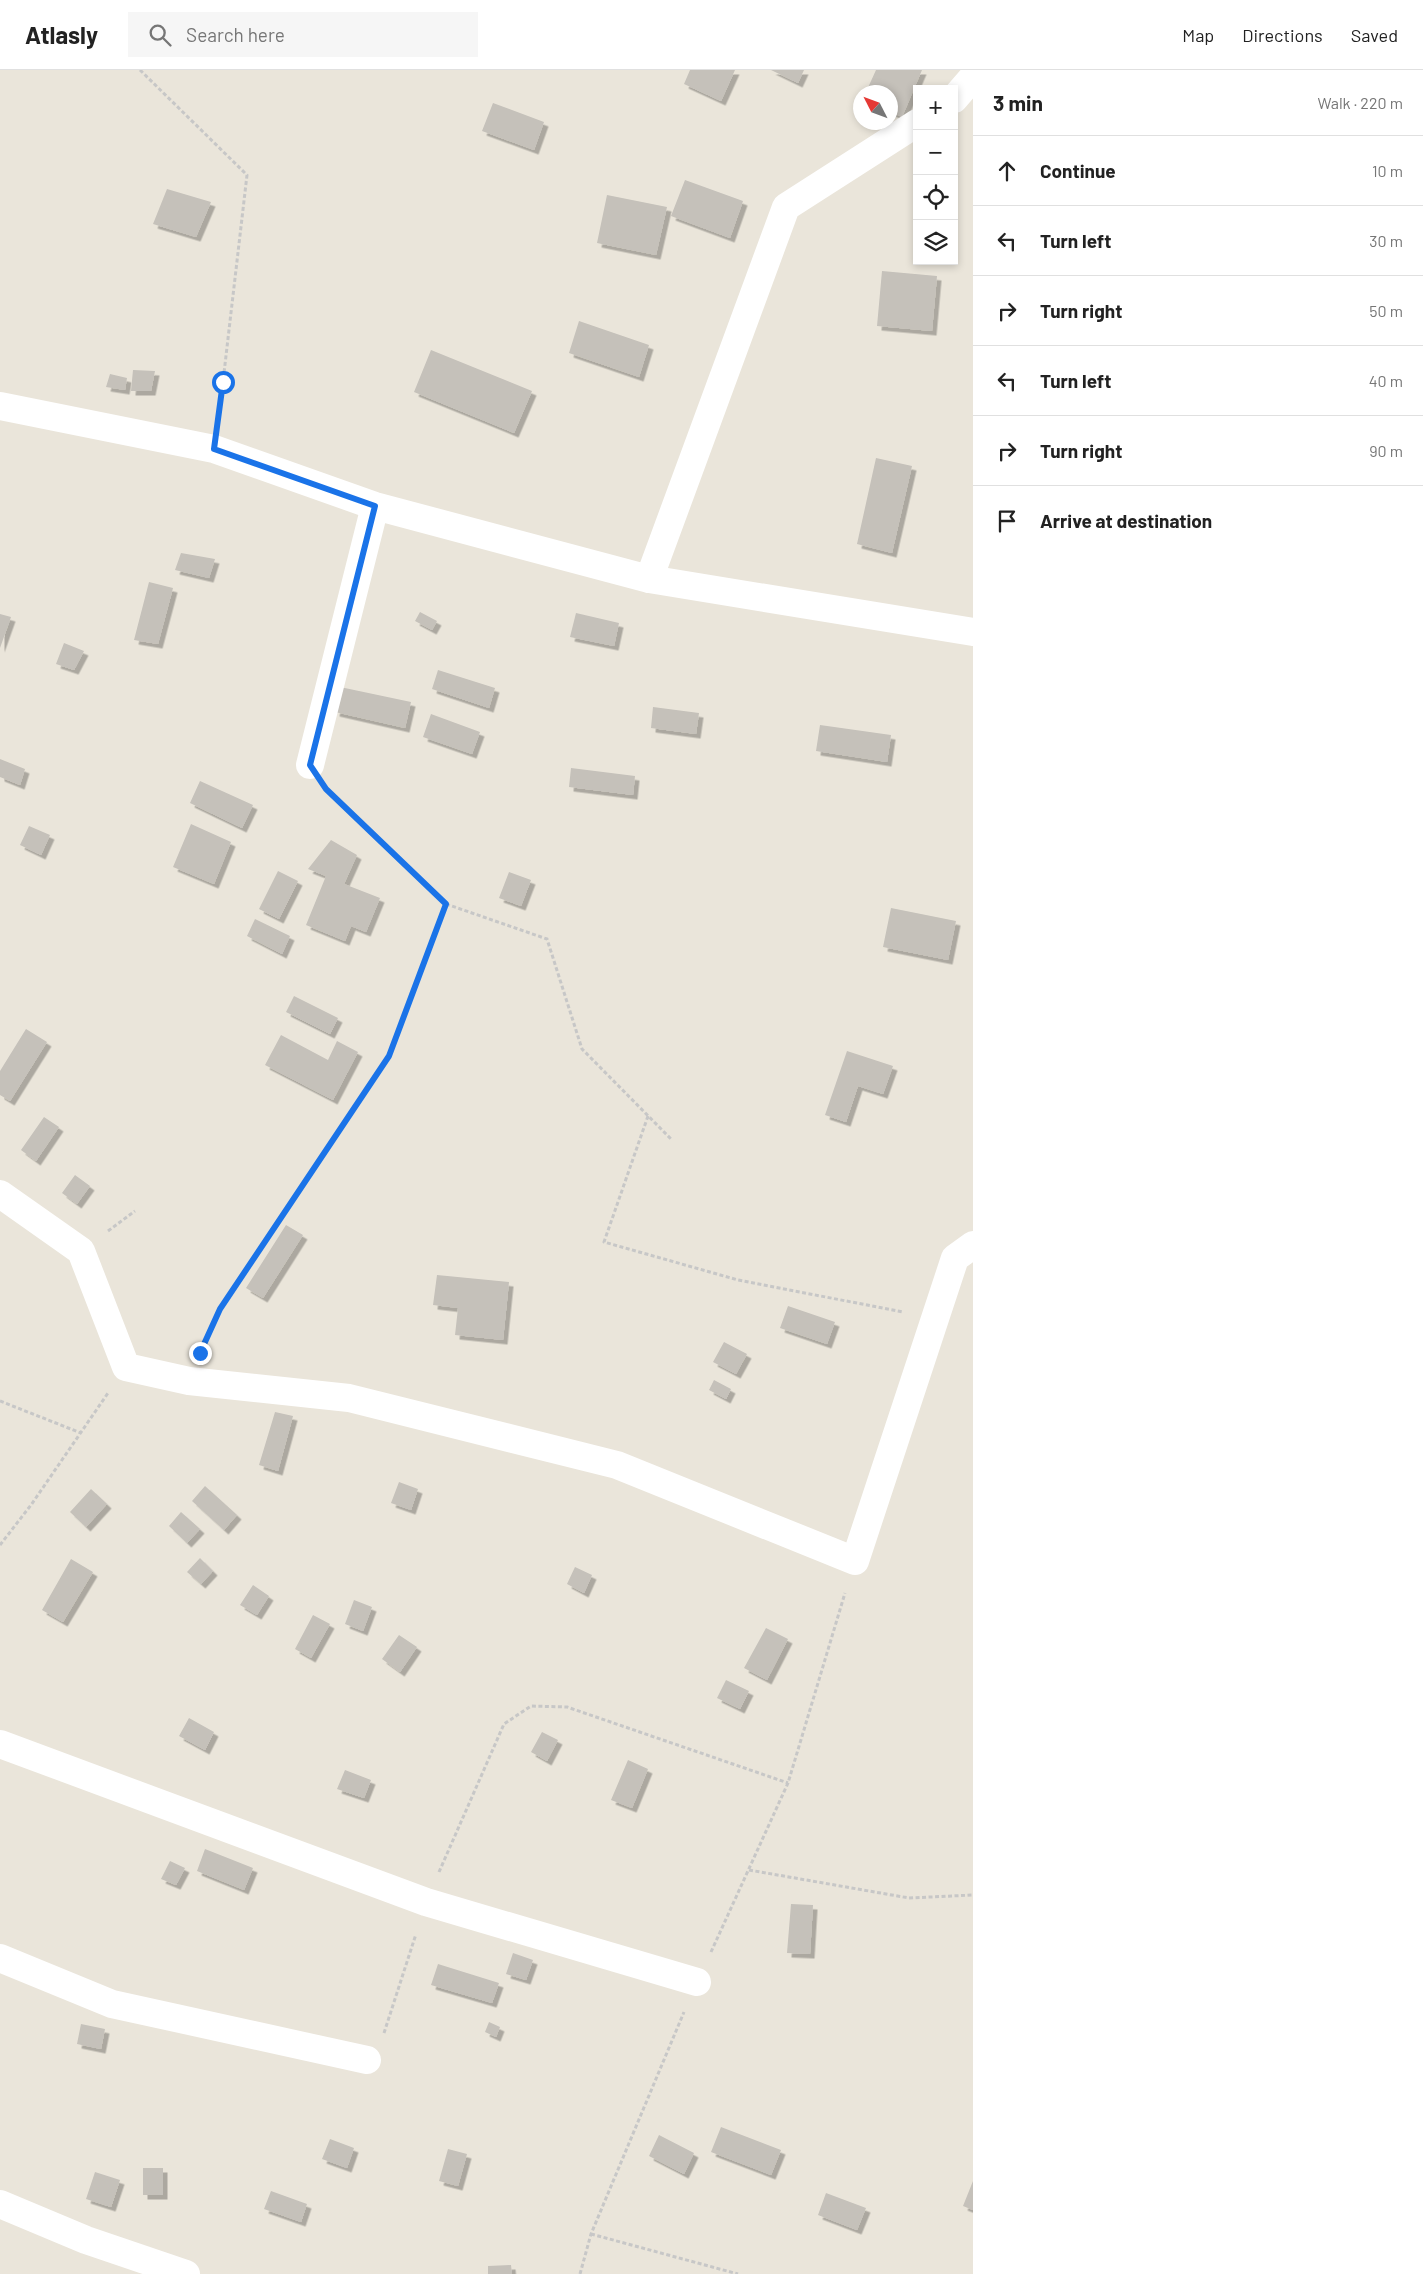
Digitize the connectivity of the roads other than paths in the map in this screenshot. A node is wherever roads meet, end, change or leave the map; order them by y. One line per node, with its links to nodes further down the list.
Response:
1 (973, 77): 2 (street)
2 (958, 94)
3 (913, 126): 6 (street)
4 (0, 406): 5 (street)
5 (375, 506): 6 (street); 8 (street)
6 (649, 579): 7 (street)
7 (973, 632)
8 (310, 765)
9 (0, 1194): 10 (street)
10 (973, 1245)
11 (0, 1744): 13 (street)
12 (0, 1958): 14 (street)
13 (697, 1982)
14 (367, 2060)
15 (0, 2204): 16 (street)
16 (186, 2274)

